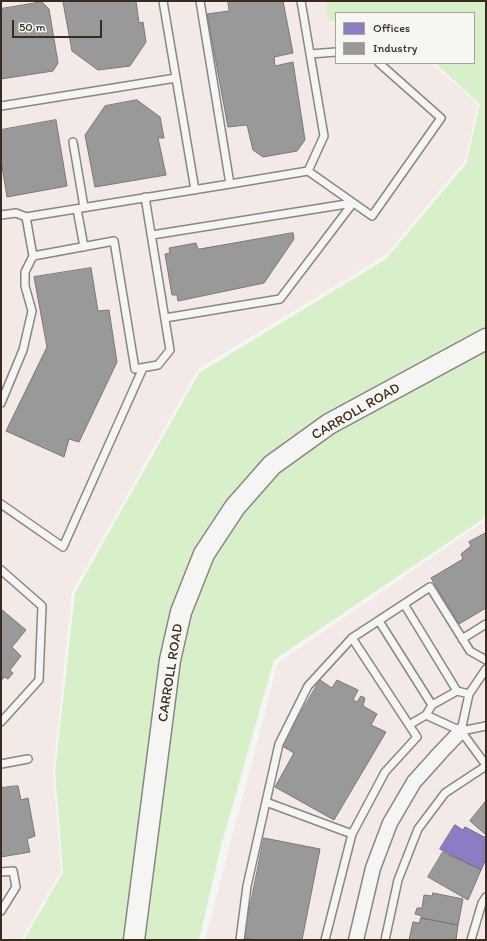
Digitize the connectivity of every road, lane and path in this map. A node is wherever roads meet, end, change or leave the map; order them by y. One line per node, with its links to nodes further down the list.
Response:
1 (163, 1): 7 (lane)
2 (200, 1): 11 (lane)
3 (301, 1): 5 (lane)
4 (335, 52): 5 (lane)
5 (310, 54): 10 (lane)
6 (380, 64): 14 (lane)
7 (176, 78): 8 (lane); 12 (lane)
8 (1, 106)
9 (73, 142): 15 (lane)
10 (308, 171): 11 (lane); 14 (lane)
11 (230, 184): 12 (lane)
12 (194, 190): 13 (lane)
13 (145, 197): 15 (lane); 19 (lane)
14 (354, 203): 19 (lane); 22 (lane)
15 (84, 207): 16 (lane)
16 (77, 208): 18 (lane); 20 (lane)
17 (1, 215): 18 (lane)
18 (26, 217): 21 (lane)
19 (152, 235): 22 (lane)
20 (84, 247): 21 (lane); 24 (lane)
21 (33, 256): 25 (lane)
22 (165, 318): 24 (lane)
23 (486, 339): 51 (main road, CARROLL ROAD)
24 (143, 368): 26 (lane)
25 (1, 403)
26 (1, 504)
27 (2, 572): 39 (lane)
28 (404, 604): 29 (lane); 32 (lane); 35 (lane)
29 (379, 621): 31 (lane); 37 (lane)
30 (486, 624): 32 (lane)
31 (352, 638): 40 (lane); 46 (lane)
32 (462, 639): 33 (lane)
33 (486, 660)
34 (486, 669): 36 (lane)
35 (457, 691): 36 (lane); 37 (lane)
36 (469, 694): 42 (lane)
37 (432, 705): 38 (lane)
38 (426, 715): 40 (lane); 42 (lane)
39 (1, 722)
40 (409, 725): 47 (lane)
41 (486, 726): 42 (lane)
42 (461, 731): 45 (lane); 54 (street)
43 (28, 759): 44 (lane)
44 (1, 764)
45 (486, 765): 55 (lane)
46 (266, 802): 47 (lane); 52 (lane)
47 (352, 834): 53 (lane)
48 (1, 872): 50 (lane)
49 (486, 897): 56 (lane)
50 (1, 911)
51 (134, 940)
52 (240, 940)
53 (325, 940)
54 (356, 940)
55 (385, 940)
56 (471, 940)

